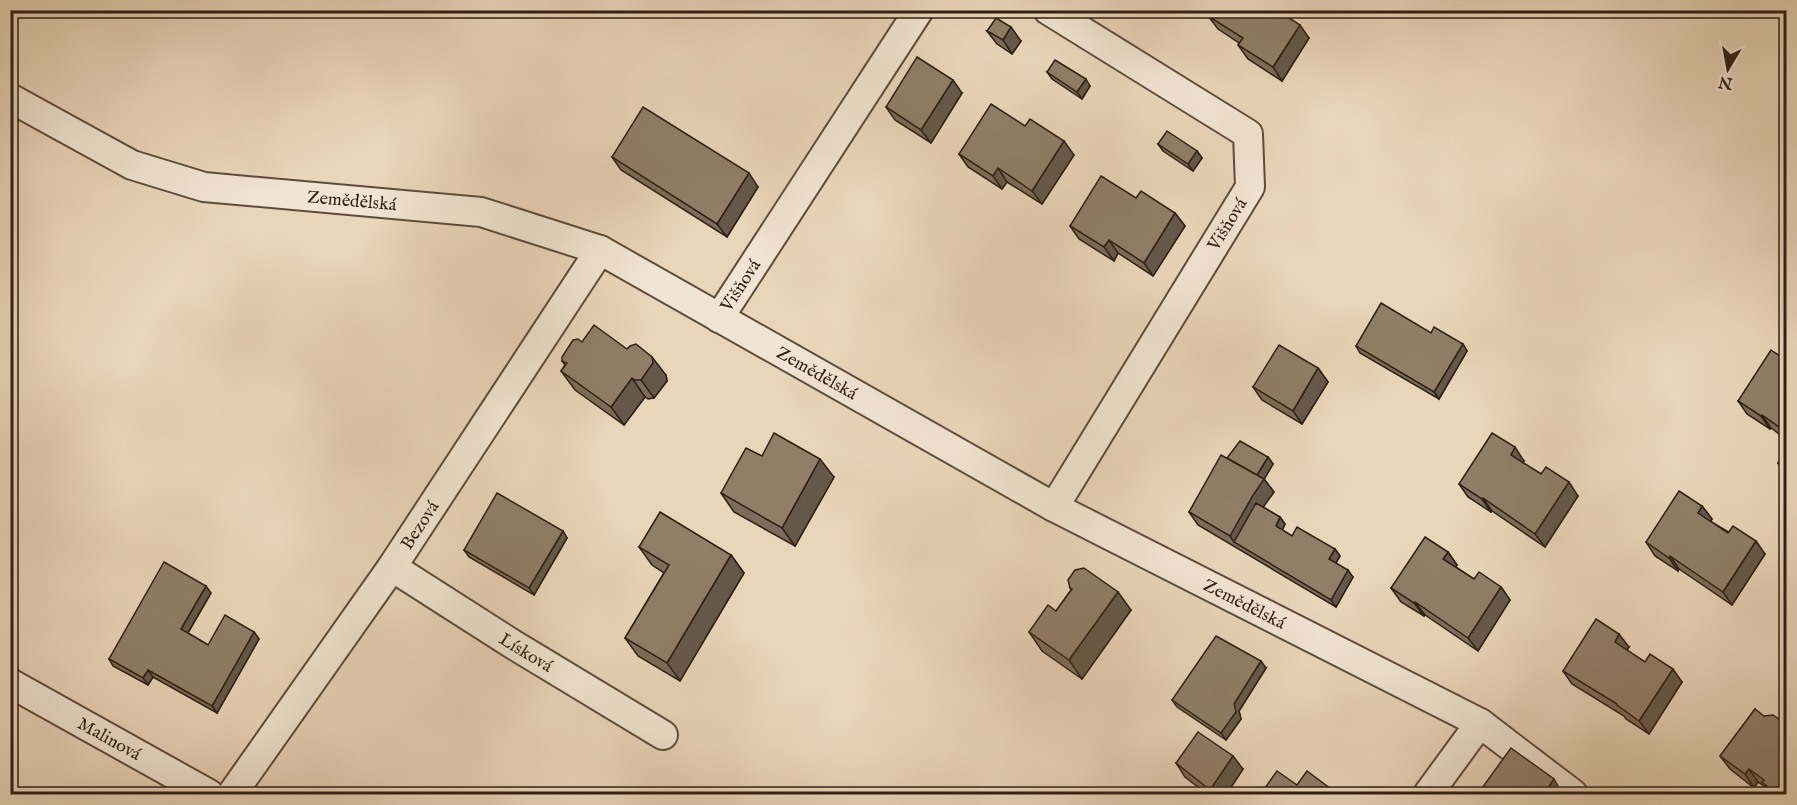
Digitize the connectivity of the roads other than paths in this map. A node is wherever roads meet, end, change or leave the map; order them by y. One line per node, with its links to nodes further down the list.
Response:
1 (919, 10): 5 (street, Višňová)
2 (1048, 10): 6 (street, Višňová)
3 (10, 98): 4 (street, Zemědělská)
4 (600, 250): 5 (street, Zemědělská); 7 (street, Bezová)
5 (719, 318): 6 (street, Zemědělská)
6 (1054, 507): 9 (street, Zemědělská)
7 (392, 567): 10 (street, Lísková); 12 (street, Bezová)
8 (10, 683): 11 (street, Malinová)
9 (1479, 723): 13 (street); 14 (street, Zemědělská)
10 (663, 735)
11 (209, 795)
12 (232, 795)
13 (1428, 795)
14 (1573, 795)

